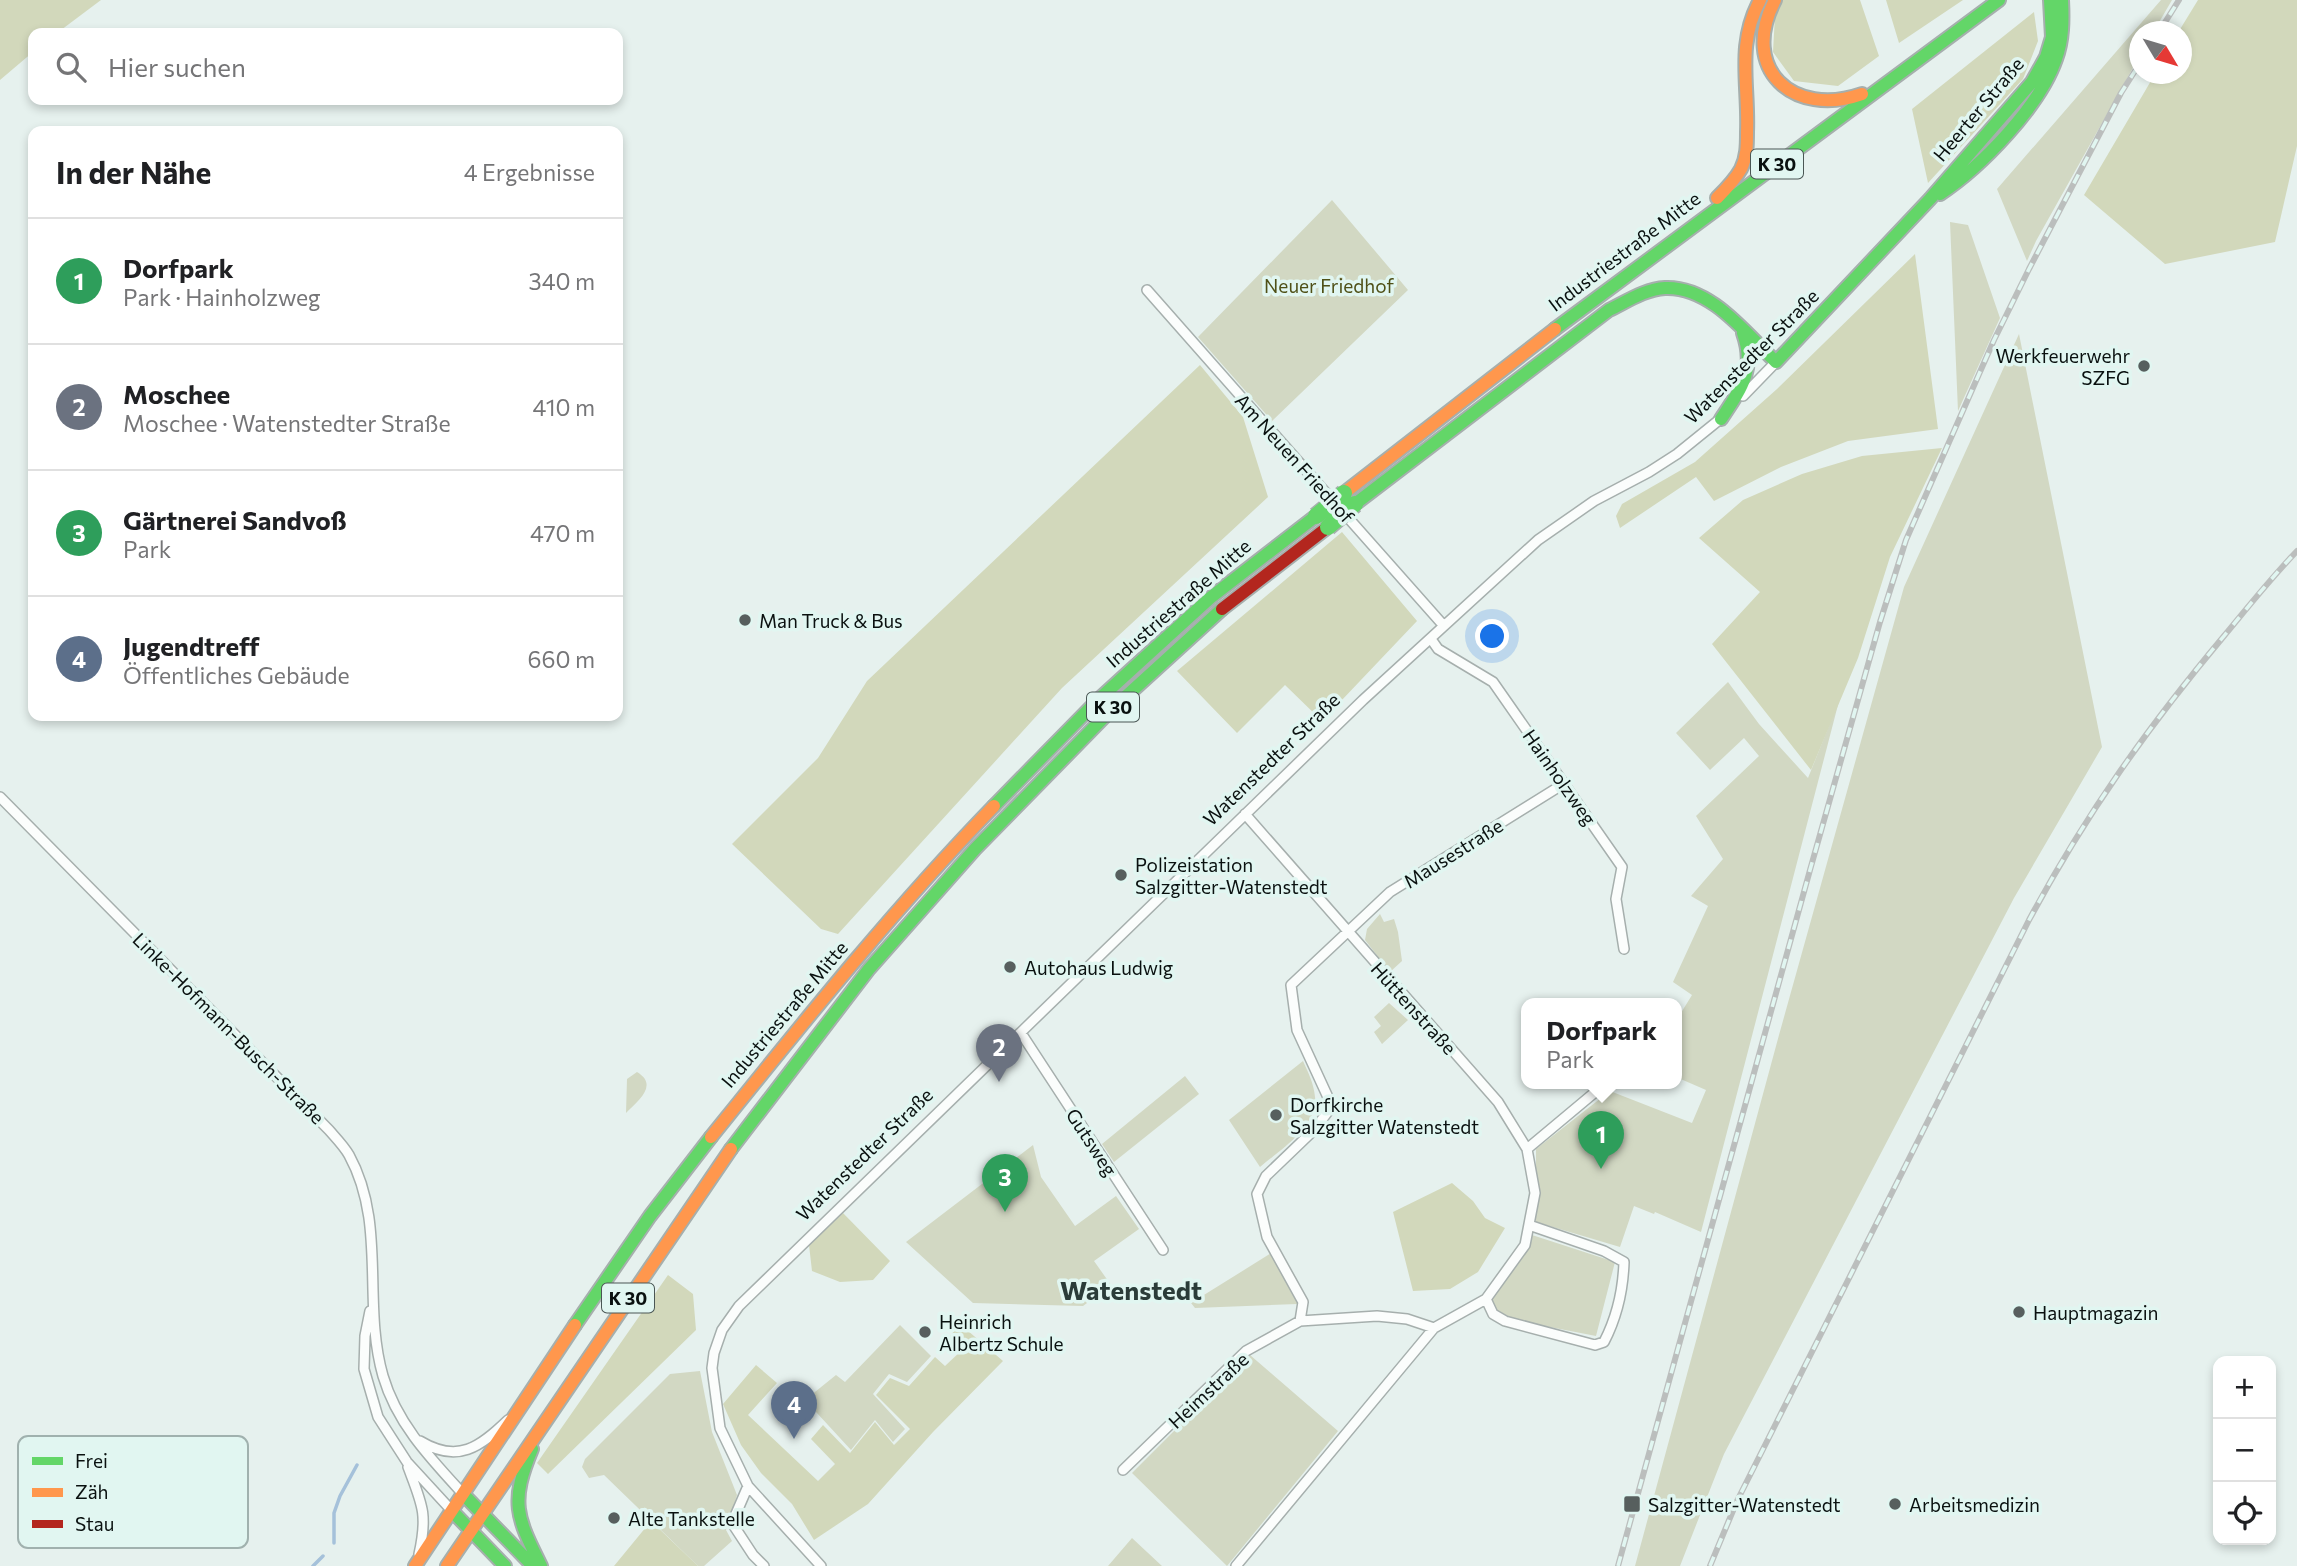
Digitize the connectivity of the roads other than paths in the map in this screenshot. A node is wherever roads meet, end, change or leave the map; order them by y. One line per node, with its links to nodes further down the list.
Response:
1 (1760, 0): 9 (main road)
2 (1775, 0): 6 (main road)
3 (1999, 0): 6 (main road, Industriestraße Mitte / K 30)
4 (2050, 0): 7 (main road, Heerter Straße)
5 (2062, 0): 7 (main road, Heerter Straße)
6 (1897, 76): 9 (main road, Industriestraße Mitte / K 30)
7 (1930, 199): 8 (main road, Heerter Straße)
8 (1906, 225): 12 (main road, Watenstedter Straße)
9 (1664, 247): 14 (main road, Industriestraße Mitte / K 30)
10 (1147, 290): 16 (street, Am Neuen Friedhof)
11 (1741, 330): 12 (main road, Industriestraße Mitte); 13 (main road); 14 (main road, Industriestraße Mitte / K 30)
12 (1776, 362): 13 (street, Watenstedter Straße)
13 (1721, 419): 16 (street, Watenstedter Straße)
14 (1350, 499): 15 (main road, Industriestraße Mitte / K 30, bridge)
15 (1322, 521): 32 (main road, Industriestraße Mitte / K 30); 33 (main road, Industriestraße Mitte / K 30)
16 (1444, 626): 17 (street, Watenstedter Straße)
17 (1432, 639): 18 (street, Hainholzweg); 20 (street, Watenstedter Straße)
18 (1565, 783): 21 (street, Mausestraße); 22 (street, Hainholzweg)
19 (0, 797): 29 (street, Linke-Hofmann-Busch-Straße)
20 (1245, 814): 21 (street, Hüttenstraße); 23 (street, Watenstedter Straße)
21 (1347, 932): 25 (street, Hüttenstraße); 30 (street, Mausestraße)
22 (1624, 949)
23 (1021, 1033): 27 (street, Gutsweg); 37 (street, Watenstedter Straße)
24 (1599, 1089): 25 (street)
25 (1527, 1149): 26 (street, Hüttenstraße)
26 (1529, 1225): 28 (street, Hüttenstraße); 28 (street)
27 (1163, 1250)
28 (1486, 1300): 31 (street, Hüttenstraße)
29 (372, 1302): 34 (street, Linke-Hofmann-Busch-Straße); 35 (street, Linke-Hofmann-Busch-Straße)
30 (1300, 1321): 31 (street); 36 (street, Heimstraße)
31 (1434, 1328): 49 (street, Hüttenstraße)
32 (524, 1404): 34 (street); 38 (main road, Industriestraße Mitte / K 30)
33 (542, 1426): 40 (main road, Industriestraße Mitte / K 30); 46 (main road)
34 (414, 1437): 38 (street, Linke-Hofmann-Busch-Straße)
35 (407, 1462): 39 (street, Linke-Hofmann-Busch-Straße); 42 (street)
36 (1124, 1470)
37 (748, 1486): 47 (street); 48 (street)
38 (464, 1495): 39 (main road, K 30); 40 (main road)
39 (453, 1512): 41 (main road); 42 (main road, K 30)
40 (482, 1514): 41 (main road, K 30); 45 (main road)
41 (470, 1530): 43 (main road, K 30); 44 (main road)
42 (416, 1564)
43 (447, 1566)
44 (505, 1566)
45 (533, 1566)
46 (541, 1566)
47 (764, 1566)
48 (821, 1566)
49 (1236, 1566)

